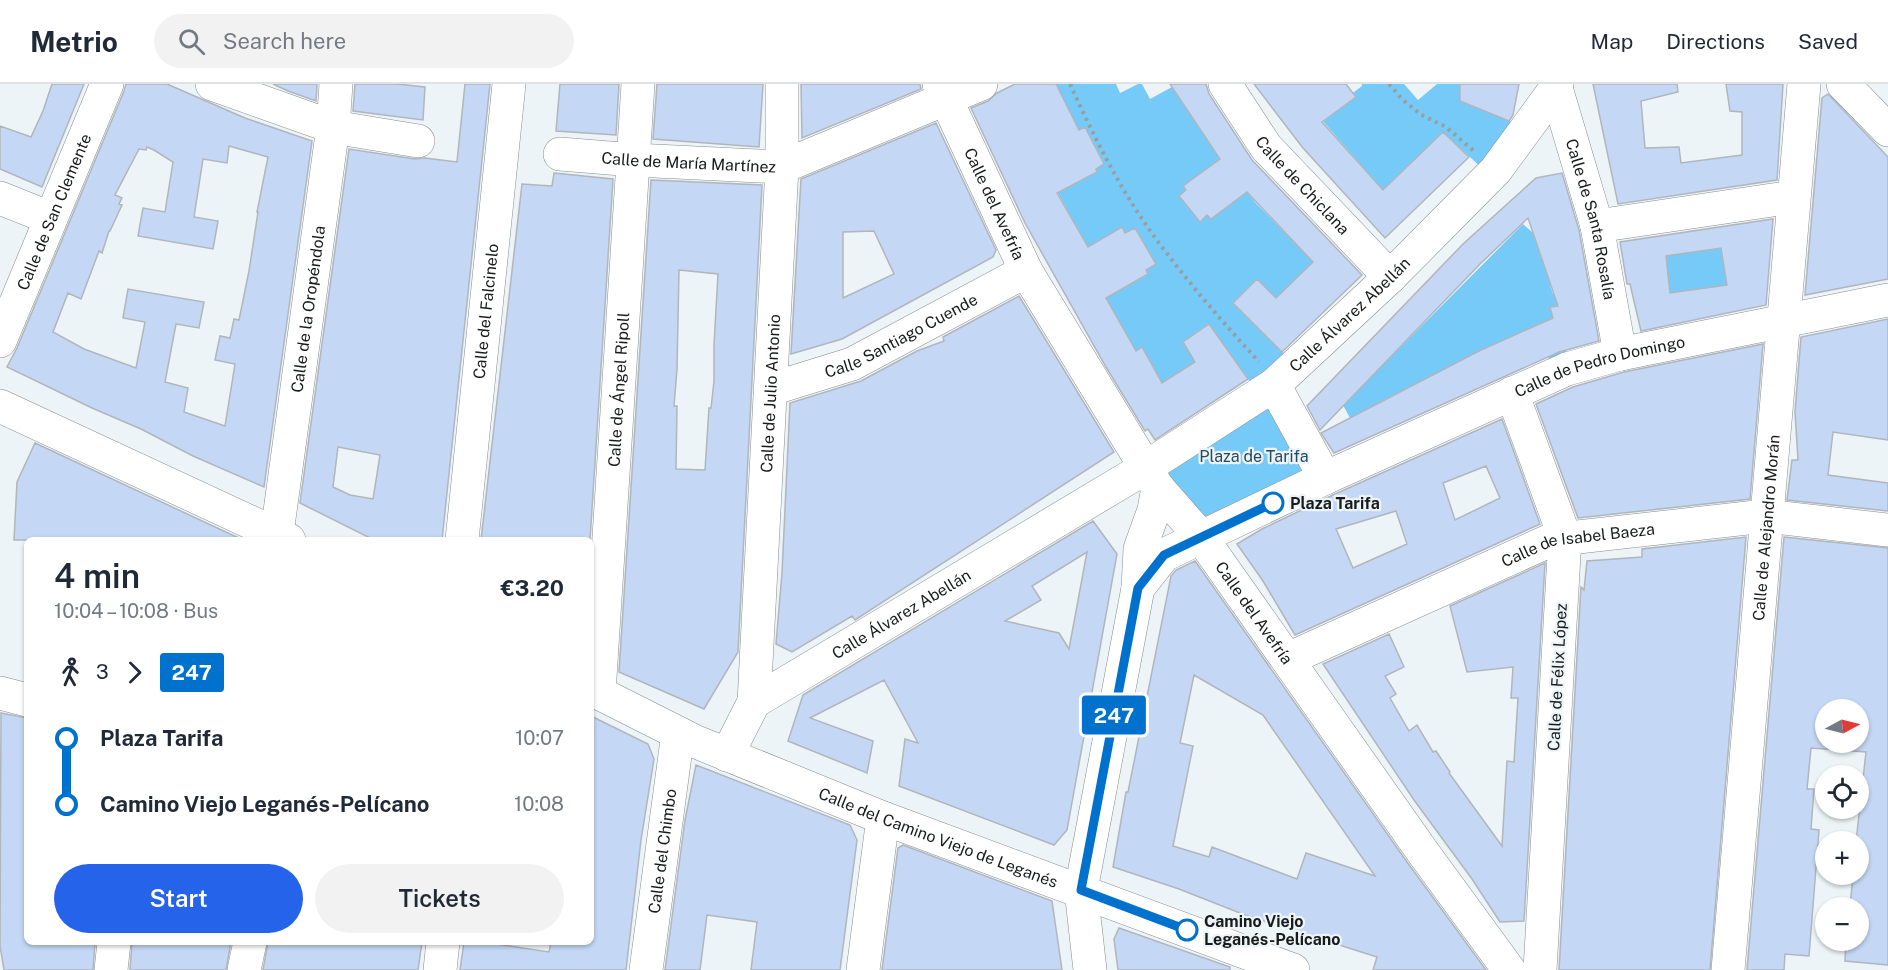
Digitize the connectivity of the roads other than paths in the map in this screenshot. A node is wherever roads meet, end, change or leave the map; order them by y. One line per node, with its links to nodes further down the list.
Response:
1 (107, 84): 21 (street, Calle de San Clemente)
2 (212, 84): 13 (street)
3 (336, 84): 13 (street, Calle de la Oropéndola)
4 (509, 84): 40 (street, Calle del Falcinelo)
5 (638, 84): 17 (street, Calle de Ángel Ripoll)
6 (782, 84): 18 (street, Calle de Julio Antonio)
7 (981, 84): 12 (street, Calle de María Martínez)
8 (1225, 84): 24 (street, Calle de Chiclana)
9 (1804, 84): 19 (street, Calle de Alejandro Morán)
10 (1843, 84): 14 (street)
11 (1556, 86): 22 (street, Calle de Santa Rosalía); 24 (street, Calle Álvarez Abellán)
12 (943, 92): 18 (street, Calle de María Martínez); 23 (street, Calle del Avefría)
13 (333, 127): 15 (street); 39 (street, Calle de la Oropéndola)
14 (1888, 130)
15 (418, 141)
16 (560, 154): 17 (street, Calle de María Martínez)
17 (634, 160): 18 (street, Calle de María Martínez); 45 (street, Calle de Ángel Ripoll)
18 (782, 167): 30 (street, Calle de Julio Antonio)
19 (1793, 197): 22 (street); 26 (street, Calle de Alejandro Morán)
20 (0, 198): 21 (street)
21 (50, 218): 27 (street, Calle de San Clemente)
22 (1597, 226): 28 (street, Calle de Santa Rosalía)
23 (1026, 271): 30 (street, Calle Santiago Cuende); 33 (street, Calle del Avefría)
24 (1390, 277): 29 (street, Calle Álvarez Abellán)
25 (1888, 300): 26 (street, Calle de Pedro Domingo)
26 (1783, 322): 28 (street, Calle de Pedro Domingo); 36 (street, Calle de Alejandro Morán)
27 (0, 341)
28 (1620, 354): 31 (street, Calle de Pedro Domingo)
29 (1274, 385): 33 (street, Calle Álvarez Abellán); 34 (street)
30 (771, 389): 48 (street, Calle de Julio Antonio)
31 (1512, 393): 34 (street, Calle de Pedro Domingo); 42 (street, Calle de Félix López)
32 (0, 406): 39 (street)
33 (1152, 478): 35 (street, Calle Álvarez Abellán); 38 (street); 41 (street, Calle del Avefría)
34 (1325, 478): 41 (street)
35 (1098, 495): 38 (street); 48 (street, Calle Álvarez Abellán)
36 (1766, 516): 37 (street, Calle de Isabel Baeza); 42 (street, Calle de Isabel Baeza); 65 (street, Calle de Alejandro Morán)
37 (1888, 530)
38 (1146, 531): 43 (street)
39 (283, 537)
40 (462, 537)
41 (1201, 537): 43 (street); 44 (street, Calle del Avefría)
42 (1565, 538): 44 (street, Calle de Isabel Baeza); 64 (street, Calle de Félix López)
43 (1138, 588): 52 (street)
44 (1288, 659): 63 (street, Calle del Avefría)
45 (595, 691): 49 (street, Calle del Camino Viejo de Leganés)
46 (0, 693): 47 (street)
47 (24, 699)
48 (754, 702): 50 (street)
49 (678, 733): 50 (street, Calle del Camino Viejo de Leganés); 59 (street, Calle del Chimbo)
50 (727, 755): 51 (street, Calle del Camino Viejo de Leganés)
51 (883, 818): 52 (street, Calle del Camino Viejo de Leganés); 60 (street)
52 (1081, 890): 61 (street); 62 (street, Calle del Camino Viejo de Leganés)
53 (114, 945): 56 (street)
54 (249, 945): 57 (street)
55 (443, 945): 58 (street)
56 (111, 970)
57 (244, 970)
58 (440, 970)
59 (646, 970)
60 (863, 970)
61 (1090, 970)
62 (1293, 970)
63 (1509, 970)
64 (1540, 970)
65 (1728, 970)

